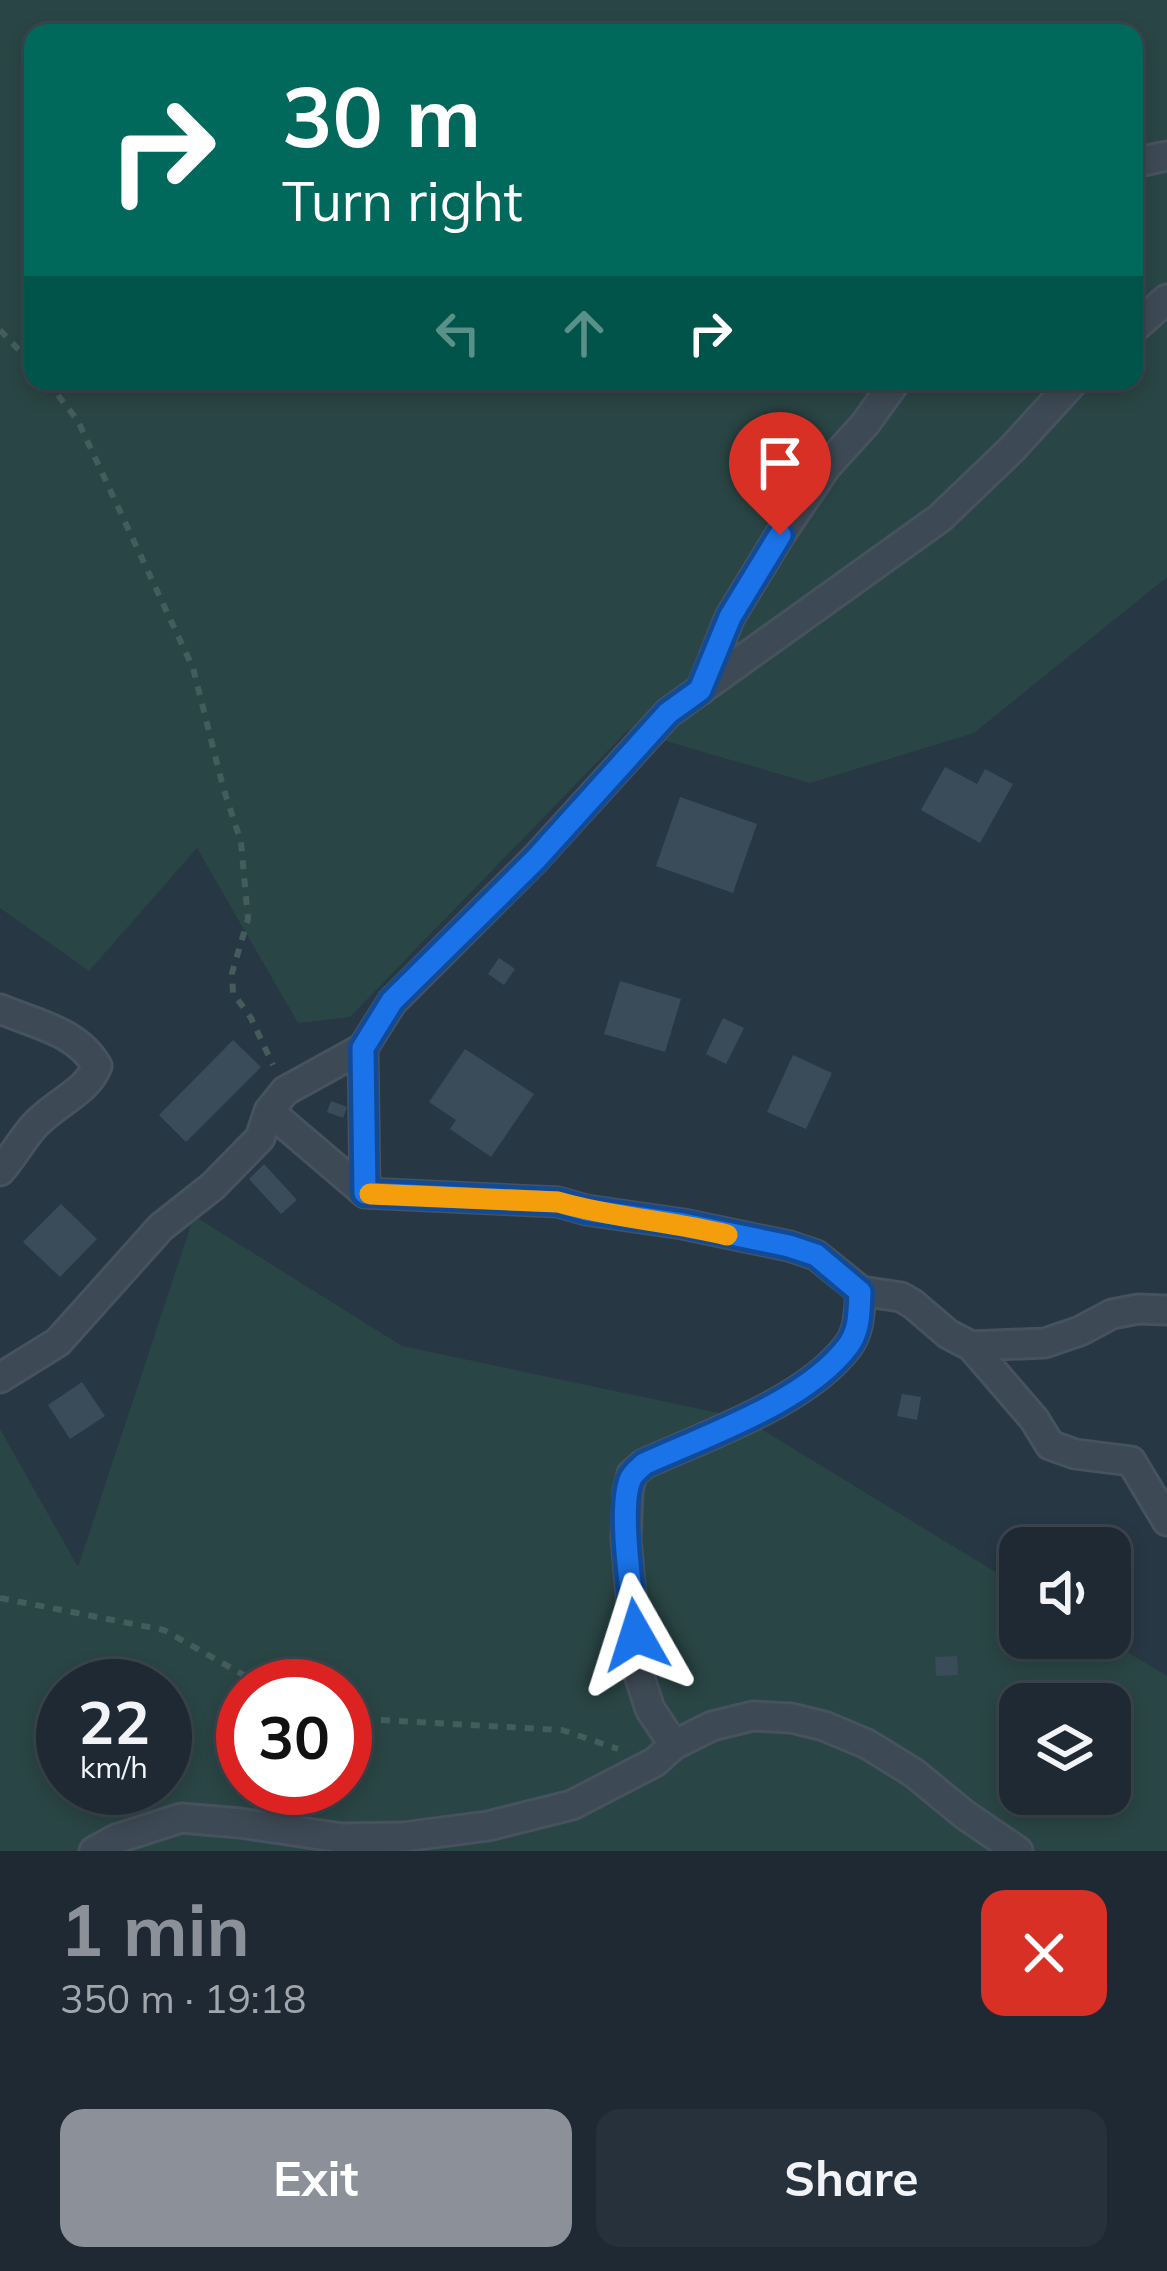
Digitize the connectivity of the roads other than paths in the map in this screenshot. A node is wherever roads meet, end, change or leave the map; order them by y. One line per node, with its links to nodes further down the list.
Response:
1 (1167, 299): 2 (street)
2 (1143, 320)
3 (890, 390): 5 (street)
4 (1066, 390): 5 (street)
5 (700, 690): 7 (street)
6 (0, 1009): 9 (street)
7 (363, 1048): 8 (street); 10 (street)
8 (277, 1101): 10 (street); 14 (street)
9 (0, 1171)
10 (365, 1193): 11 (street)
11 (860, 1292): 13 (street); 16 (street)
12 (1167, 1310): 13 (street)
13 (971, 1346): 15 (street)
14 (0, 1378)
15 (1167, 1521)
16 (664, 1753): 17 (street); 18 (street)
17 (94, 1851)
18 (1018, 1851)

